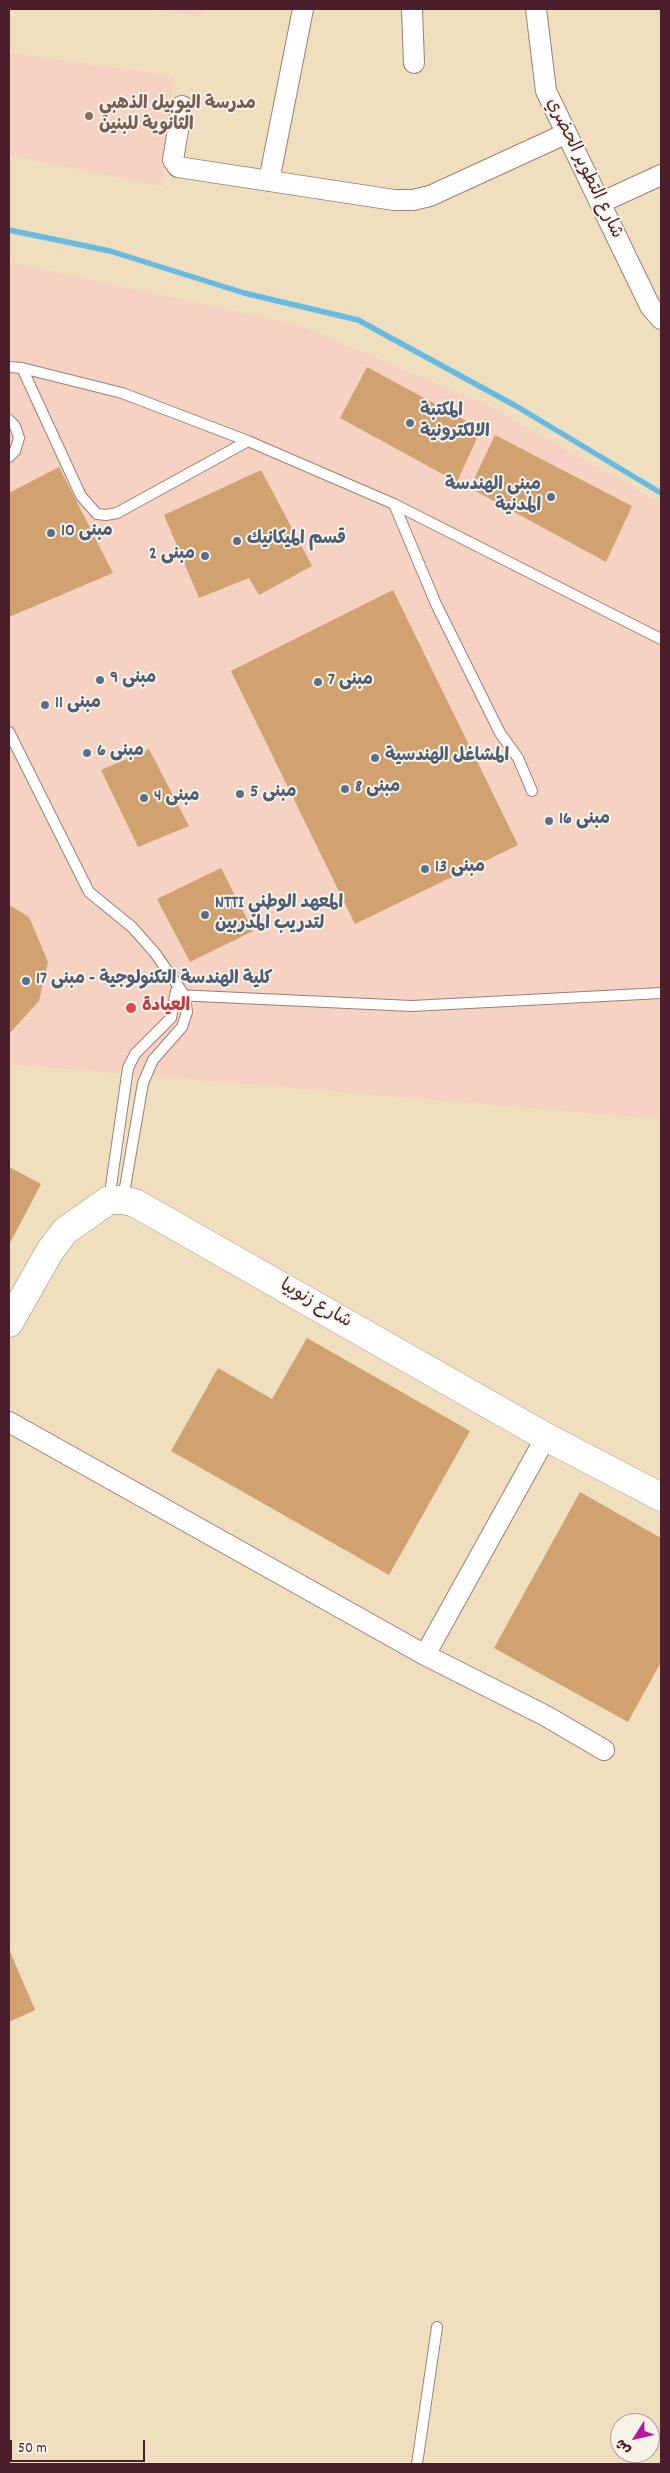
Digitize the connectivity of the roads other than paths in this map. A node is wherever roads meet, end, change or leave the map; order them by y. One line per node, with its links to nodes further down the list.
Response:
1 (303, 9): 8 (street)
2 (412, 9): 4 (street)
3 (536, 9): 6 (street, شارع التطوير الحضري)
4 (414, 63)
5 (182, 106): 8 (street)
6 (565, 134): 8 (street); 9 (street, شارع التطوير الحضري)
7 (661, 175): 9 (street)
8 (268, 181)
9 (600, 203): 10 (street, شارع التطوير الحضري)
10 (661, 319)
11 (9, 367): 12 (lane)
12 (22, 368): 14 (lane); 14 (lane)
13 (9, 420): 15 (lane)
14 (248, 440): 16 (lane)
15 (9, 457)
16 (394, 504): 17 (lane); 19 (lane)
17 (661, 639)
18 (9, 732): 21 (lane)
19 (532, 791)
20 (661, 993): 21 (lane)
21 (180, 996): 22 (lane); 23 (lane)
22 (130, 1062): 23 (lane); 24 (lane)
23 (148, 1067): 25 (lane)
24 (123, 1096): 25 (lane); 26 (lane)
25 (139, 1099): 26 (lane)
26 (116, 1200): 27 (street); 29 (street, شارع زنوبيا)
27 (9, 1324)
28 (9, 1422): 31 (street)
29 (546, 1436): 30 (street, شارع زنوبيا); 31 (street)
30 (661, 1497)
31 (425, 1655): 32 (street)
32 (604, 1750)
33 (437, 2327): 34 (lane)
34 (417, 2464)

